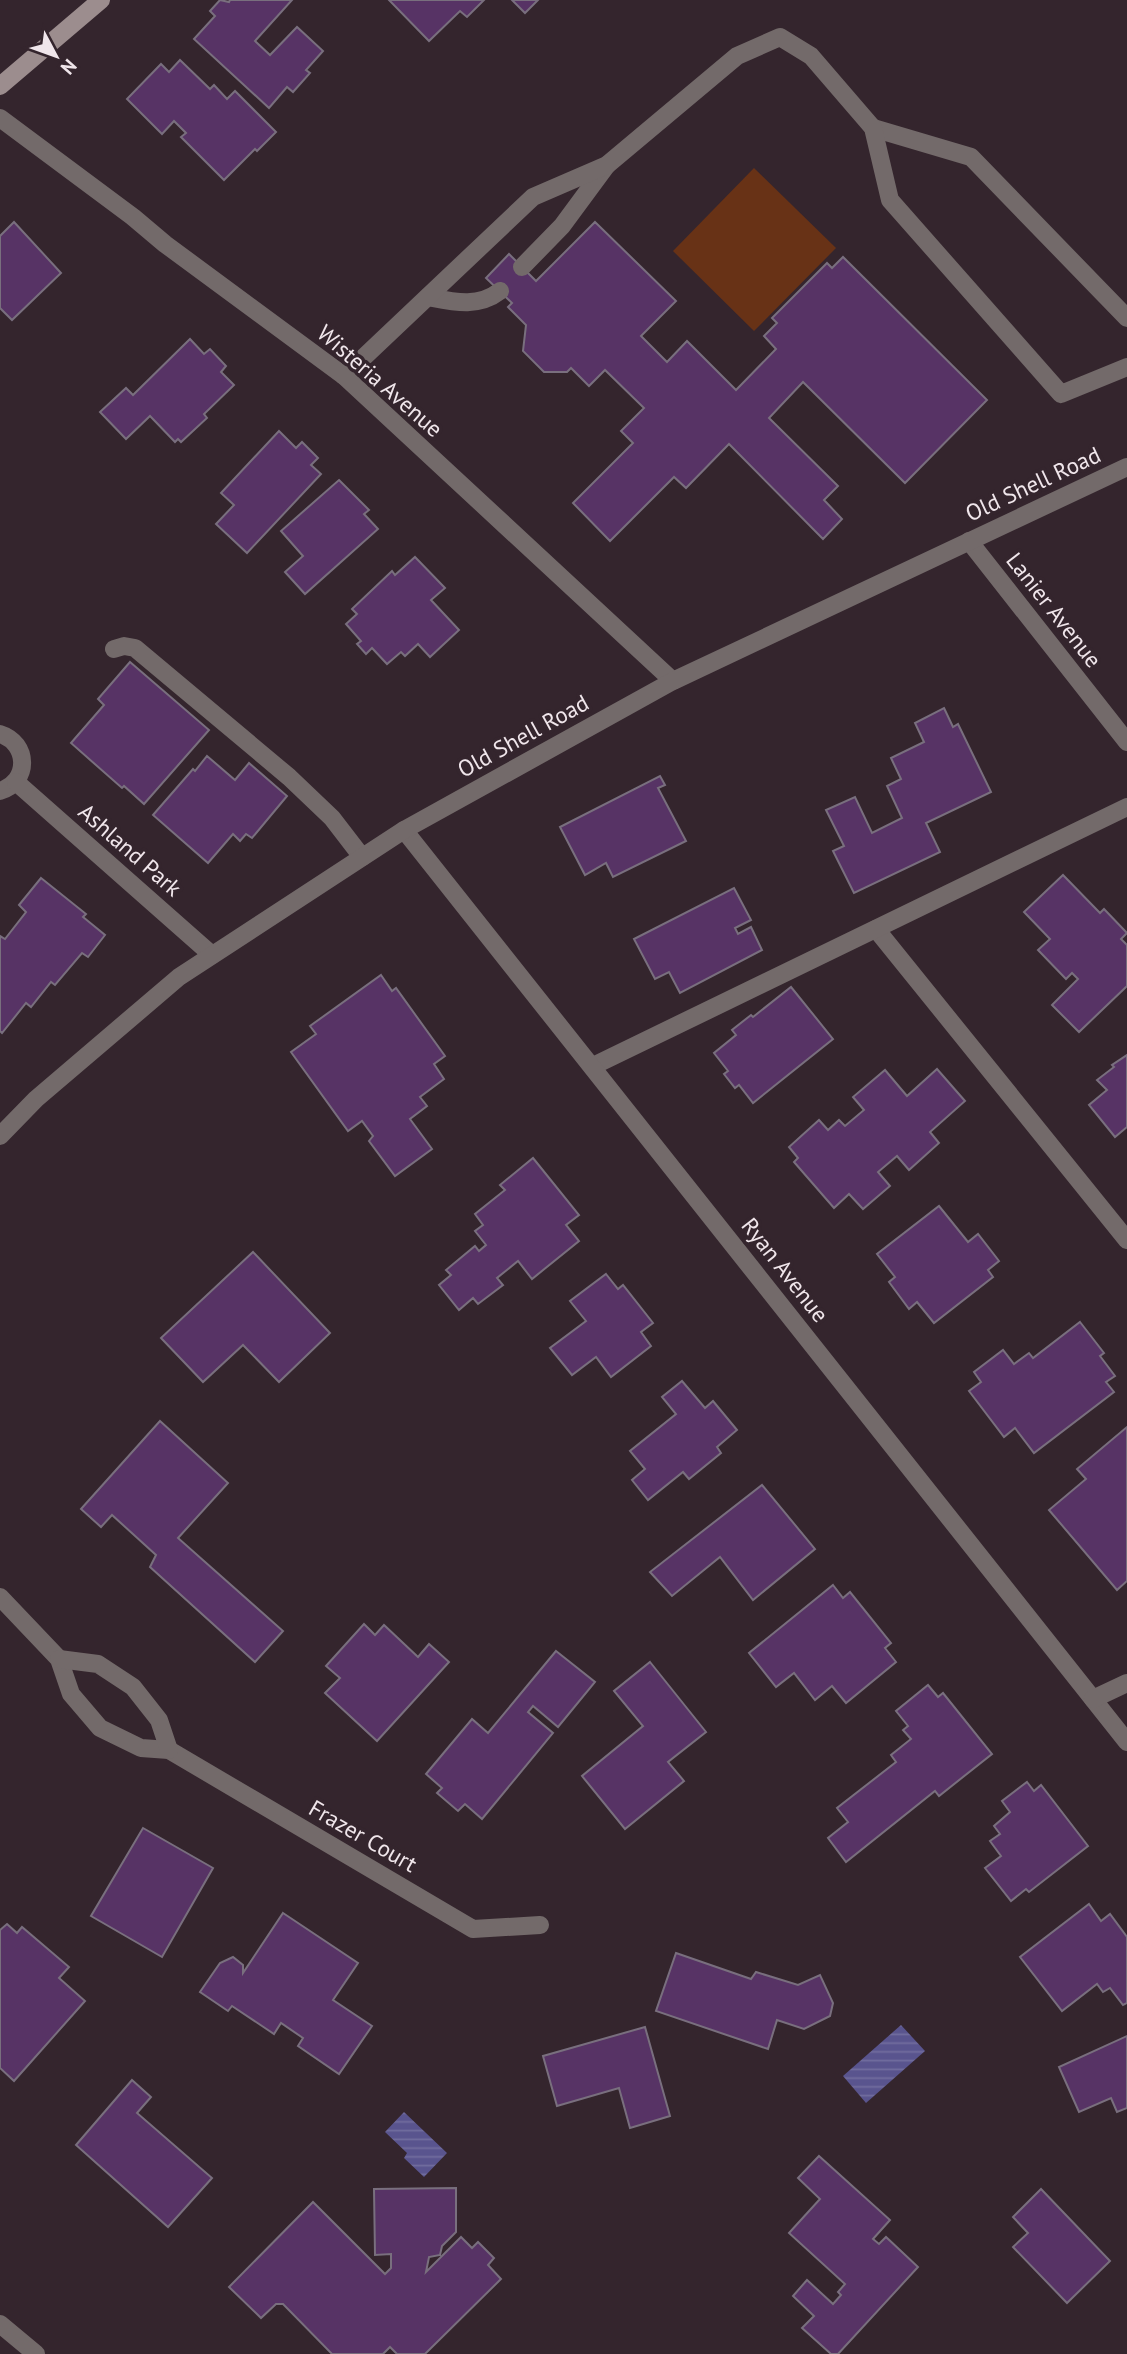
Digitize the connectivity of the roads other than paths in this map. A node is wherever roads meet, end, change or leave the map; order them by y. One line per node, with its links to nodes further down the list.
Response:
1 (101, 0): 2 (main road)
2 (0, 86)
3 (0, 118): 11 (street, Wisteria Avenue)
4 (873, 128): 5 (street); 9 (street); 10 (street)
5 (607, 165): 6 (street); 8 (street)
6 (522, 267)
7 (500, 291): 8 (street)
8 (428, 297): 11 (street)
9 (1127, 318)
10 (1127, 367)
11 (344, 376): 15 (street, Wisteria Avenue)
12 (1127, 467): 13 (street, Old Shell Road)
13 (969, 541): 15 (street, Old Shell Road); 17 (street, Lanier Avenue)
14 (114, 649): 21 (street)
15 (673, 681): 20 (street, Old Shell Road)
16 (0, 734): 18 (street, Ashland Park)
17 (1127, 742)
18 (8, 786): 23 (street, Ashland Park)
19 (1127, 807): 22 (street)
20 (404, 830): 21 (street, Old Shell Road); 24 (street, Ryan Avenue)
21 (362, 857): 23 (street, Old Shell Road)
22 (876, 929): 24 (street); 26 (street)
23 (212, 955): 25 (street, Old Shell Road)
24 (593, 1066): 30 (street, Ryan Avenue)
25 (0, 1136)
26 (1127, 1240)
27 (0, 1597): 28 (street, Frazer Court)
28 (58, 1659): 32 (street, Frazer Court); 32 (street)
29 (1127, 1683): 30 (street)
30 (1093, 1699): 31 (street, Ryan Avenue)
31 (1127, 1742)
32 (169, 1751): 33 (street, Frazer Court)
33 (540, 1925)
34 (2, 2330): 35 (street)
35 (36, 2354)

